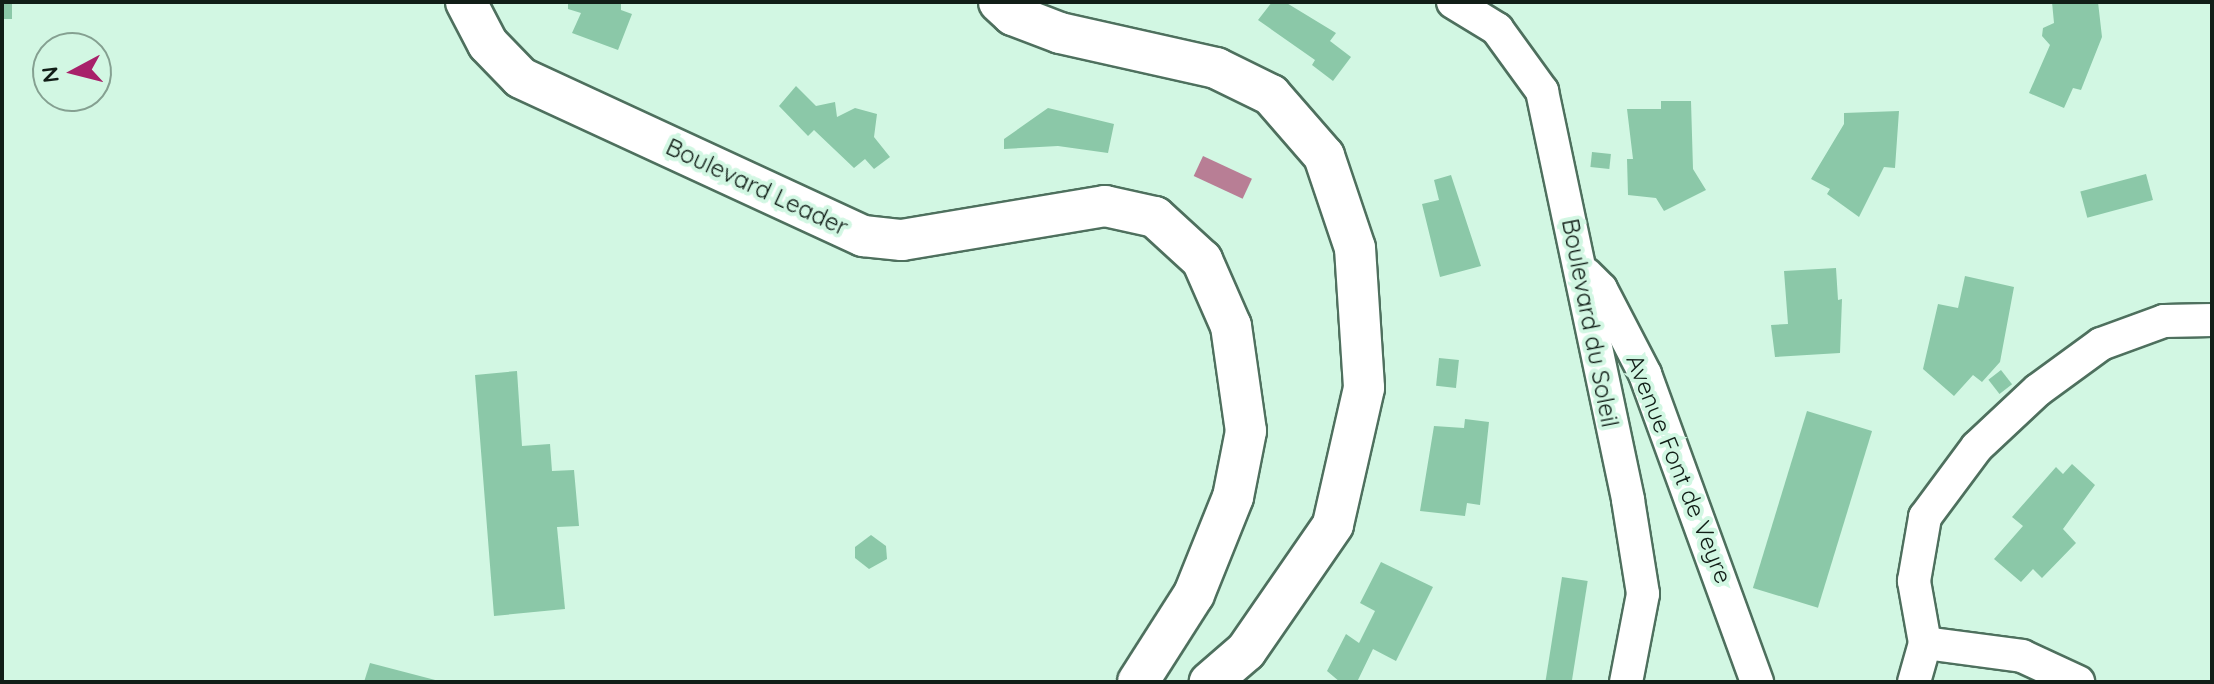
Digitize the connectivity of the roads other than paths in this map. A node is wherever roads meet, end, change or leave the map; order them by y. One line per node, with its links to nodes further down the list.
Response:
1 (466, 2): 7 (street, Boulevard Leader)
2 (999, 2): 8 (street)
3 (1453, 2): 4 (street, Boulevard du Soleil)
4 (1580, 267): 9 (street, Boulevard du Soleil); 10 (street, Avenue Font de Veyre)
5 (2212, 320): 6 (street)
6 (1925, 643): 11 (street); 12 (street)
7 (1138, 682)
8 (1210, 682)
9 (1626, 682)
10 (1757, 682)
11 (1914, 682)
12 (2078, 682)

